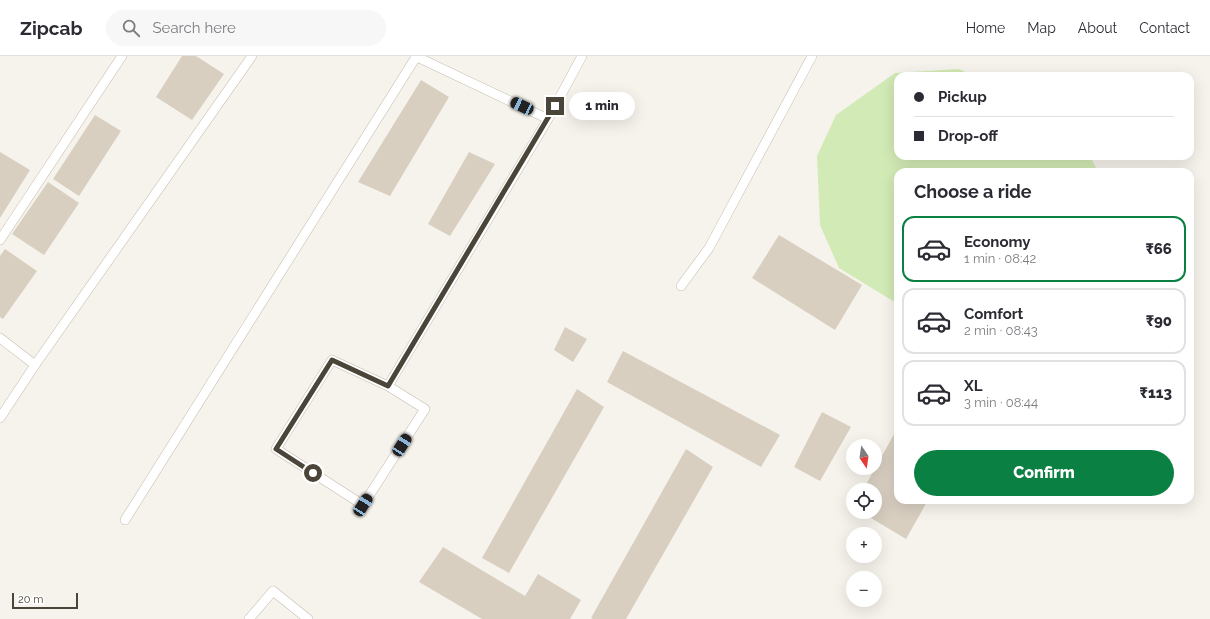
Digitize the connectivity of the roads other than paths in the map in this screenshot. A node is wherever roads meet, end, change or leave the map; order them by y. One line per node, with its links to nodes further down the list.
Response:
1 (122, 56): 7 (lane)
2 (252, 56): 10 (lane)
3 (416, 56): 6 (lane); 13 (lane)
4 (582, 56): 6 (lane)
5 (812, 56): 8 (lane)
6 (548, 119): 11 (lane)
7 (0, 240)
8 (681, 286)
9 (0, 338): 10 (lane)
10 (35, 365): 12 (lane)
11 (388, 386): 11 (lane)
12 (0, 418)
13 (125, 520)
14 (250, 619): 15 (lane)
15 (308, 619)

